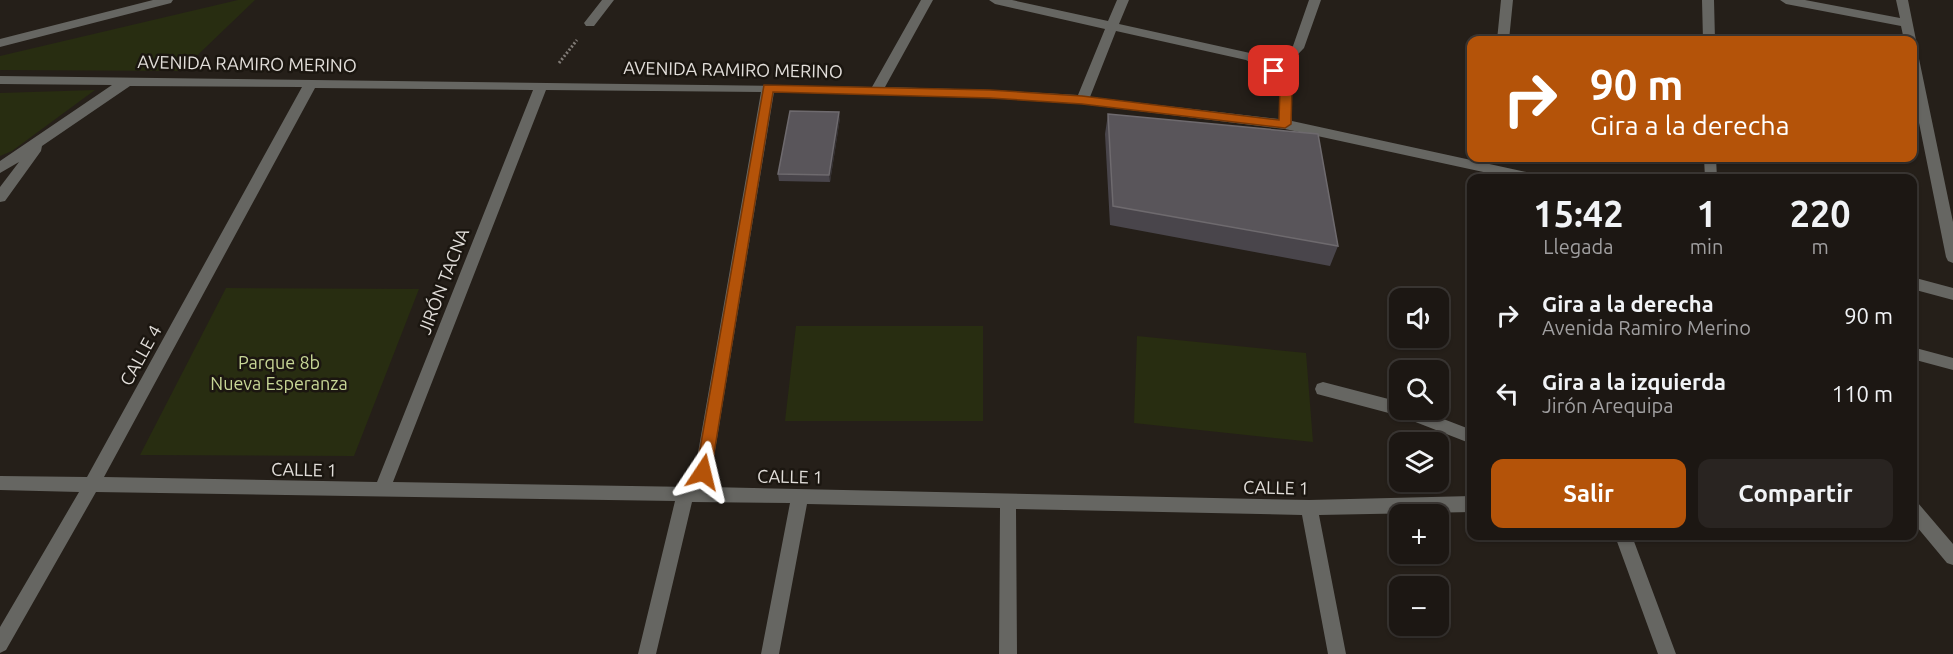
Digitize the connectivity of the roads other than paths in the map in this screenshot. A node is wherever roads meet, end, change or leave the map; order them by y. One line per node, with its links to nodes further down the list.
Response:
1 (167, 0): 17 (street)
2 (608, 0): 11 (street)
3 (927, 0): 25 (street)
4 (996, 0): 13 (street)
5 (1123, 0): 13 (street)
6 (1315, 0): 18 (street)
7 (1507, 0): 14 (street)
8 (1708, 0): 15 (street)
9 (1786, 0): 12 (street)
10 (1902, 0): 12 (street)
11 (590, 23)
12 (1906, 23): 16 (street)
13 (1112, 25): 18 (street); 26 (street)
14 (1503, 36)
15 (1709, 36)
16 (1909, 36)
17 (0, 44)
18 (1274, 71): 27 (street)
19 (1917, 79): 32 (street)
20 (0, 80): 21 (street, AVENIDA RAMIRO MERINO)
21 (129, 80): 22 (street, AVENIDA RAMIRO MERINO); 28 (street)
22 (311, 83): 23 (street, AVENIDA RAMIRO MERINO); 42 (street, CALLE 4)
23 (541, 86): 24 (street, AVENIDA RAMIRO MERINO); 43 (street, JIRÓN TACNA)
24 (768, 88): 25 (street, AVENIDA RAMIRO MERINO); 44 (street)
25 (876, 91): 26 (street, AVENIDA RAMIRO MERINO)
26 (1082, 100): 27 (street, AVENIDA RAMIRO MERINO)
27 (1285, 124): 30 (street, AVENIDA RAMIRO MERINO)
28 (43, 139): 29 (street); 31 (street)
29 (0, 168)
30 (1513, 174)
31 (0, 196)
32 (1953, 257)
33 (1917, 284): 34 (street)
34 (1953, 294)
35 (1917, 353): 36 (street)
36 (1953, 364)
37 (1323, 389): 38 (street)
38 (1389, 406)
39 (1429, 420): 40 (street)
40 (1467, 435)
41 (0, 483): 42 (street, CALLE 1)
42 (91, 486): 43 (street, CALLE 1); 52 (street, CALLE 4)
43 (382, 490): 44 (street, CALLE 1)
44 (692, 494): 45 (street, CALLE 1); 53 (street)
45 (800, 496): 46 (street, CALLE 1); 54 (street)
46 (1008, 501): 48 (street, CALLE 1); 55 (street)
47 (1467, 504): 48 (street, CALLE 1)
48 (1309, 508): 56 (street)
49 (1917, 514): 51 (street)
50 (1625, 540): 57 (street)
51 (1953, 558)
52 (0, 644)
53 (647, 654)
54 (770, 654)
55 (1008, 654)
56 (1336, 654)
57 (1667, 654)

